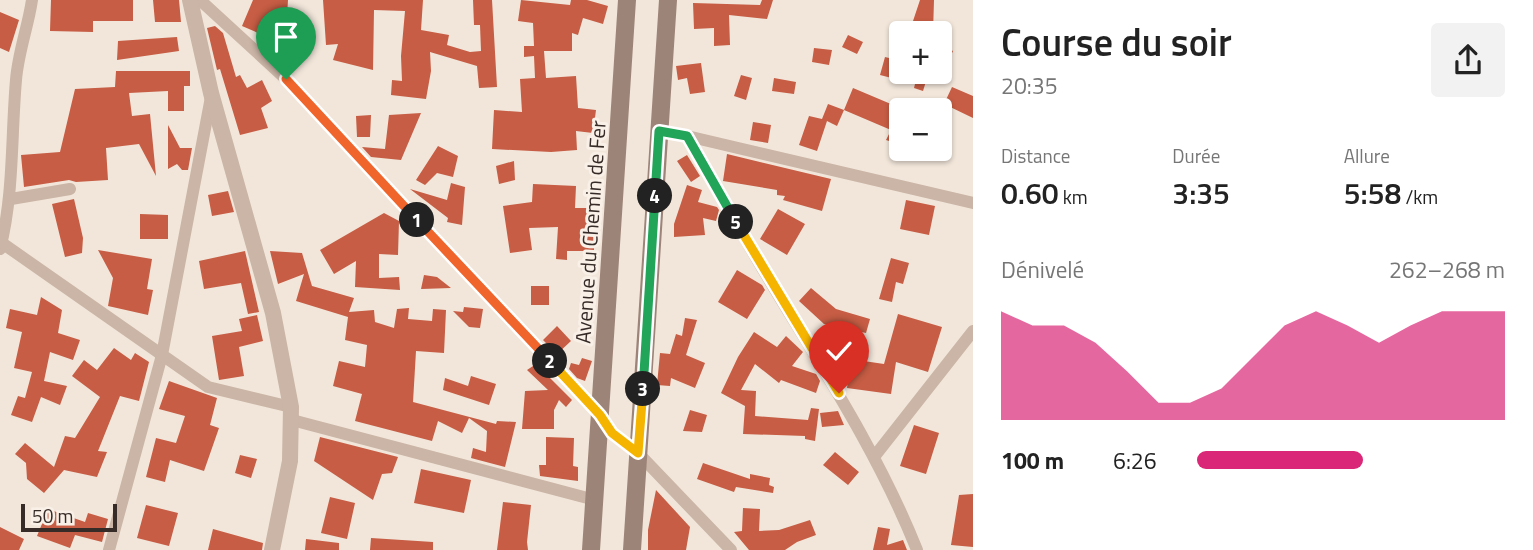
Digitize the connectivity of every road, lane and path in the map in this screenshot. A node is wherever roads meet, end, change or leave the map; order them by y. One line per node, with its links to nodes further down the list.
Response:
1 (32, 0): 10 (street)
2 (190, 0): 6 (street)
3 (200, 0): 16 (street)
4 (628, 0): 16 (main road, Avenue du Chemin de Fer)
5 (668, 0): 7 (main road)
6 (211, 93): 14 (street); 15 (street)
7 (659, 131): 8 (street); 17 (main road)
8 (687, 136): 11 (street); 18 (street)
9 (70, 189): 10 (street)
10 (10, 199): 12 (street)
11 (973, 203)
12 (1, 246): 14 (street)
13 (973, 331): 18 (street)
14 (162, 355): 15 (street); 20 (street)
15 (291, 414): 19 (street); 21 (street)
16 (600, 415): 17 (street); 19 (main road, Avenue du Chemin de Fer)
17 (638, 453): 23 (main road); 24 (street)
18 (874, 457): 25 (street)
19 (595, 500): 22 (main road, Avenue du Chemin de Fer)
20 (109, 550)
21 (272, 550)
22 (591, 550)
23 (632, 550)
24 (731, 550)
25 (917, 550)

